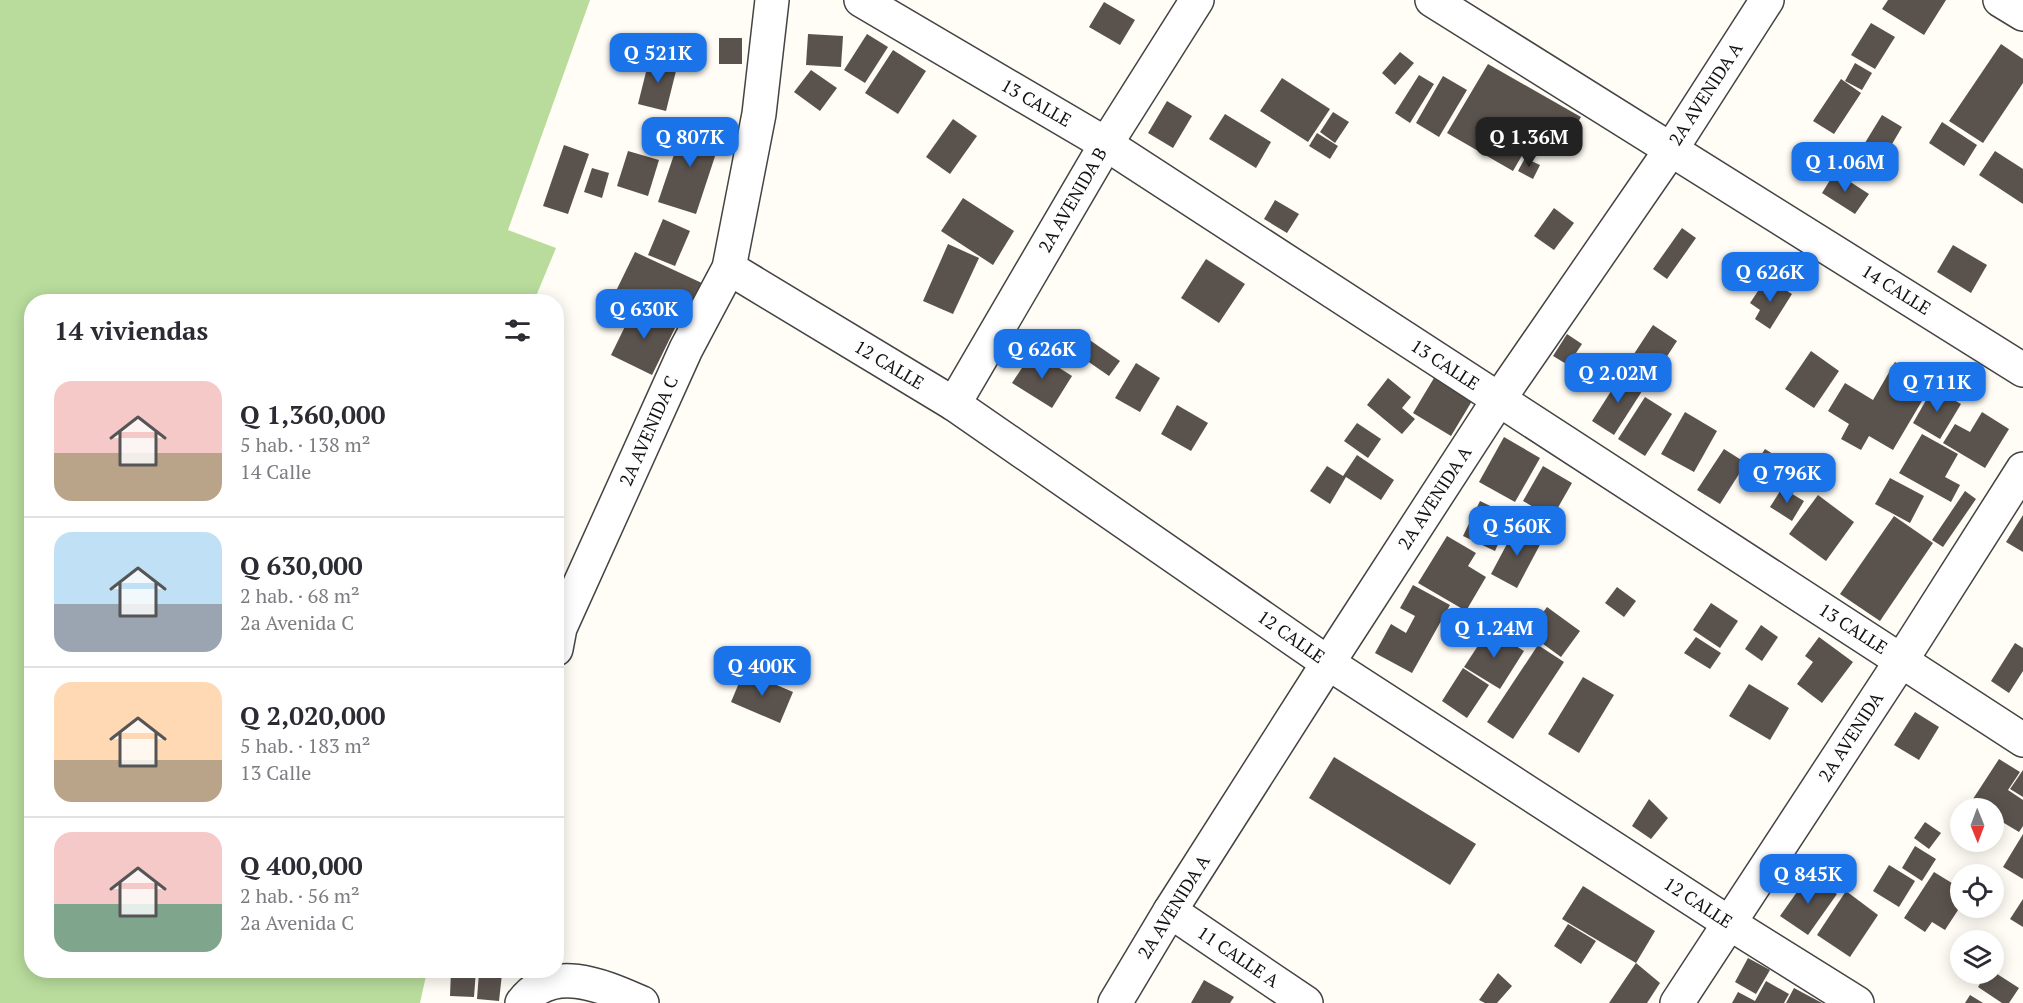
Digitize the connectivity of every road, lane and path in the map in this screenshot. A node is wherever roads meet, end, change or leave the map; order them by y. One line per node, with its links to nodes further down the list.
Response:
1 (772, 0): 10 (street, 2A AVENIDA C)
2 (861, 0): 8 (street, 13 CALLE)
3 (1197, 0): 8 (street, 2A AVENIDA B)
4 (1432, 0): 9 (street, 14 CALLE)
5 (1767, 0): 9 (street, 2A AVENIDA A)
6 (2000, 0): 7 (street)
7 (2023, 14)
8 (1106, 144): 12 (street, 13 CALLE); 13 (street, 2A AVENIDA B)
9 (1672, 148): 11 (street, 14 CALLE); 12 (street, 2A AVENIDA A)
10 (729, 268): 13 (street, 12 CALLE); 15 (street, 2A AVENIDA C)
11 (2023, 370)
12 (1499, 399): 16 (street, 13 CALLE); 17 (street, 2A AVENIDA A)
13 (954, 404): 17 (street, 12 CALLE)
14 (2023, 469): 16 (street, 2A AVENIDA)
15 (564, 619)
16 (1901, 661): 18 (street, 13 CALLE); 20 (street, 2A AVENIDA)
17 (1328, 663): 19 (street, 2A AVENIDA A); 20 (street, 12 CALLE)
18 (2023, 740)
19 (1170, 911): 23 (street, 2A AVENIDA A); 24 (street, 11 CALLE A)
20 (1729, 923): 25 (street, 2A AVENIDA); 26 (street, 12 CALLE)
21 (533, 987): 22 (street)
22 (642, 1003)
23 (1115, 1003)
24 (1306, 1003)
25 (1677, 1003)
26 (1857, 1003)

